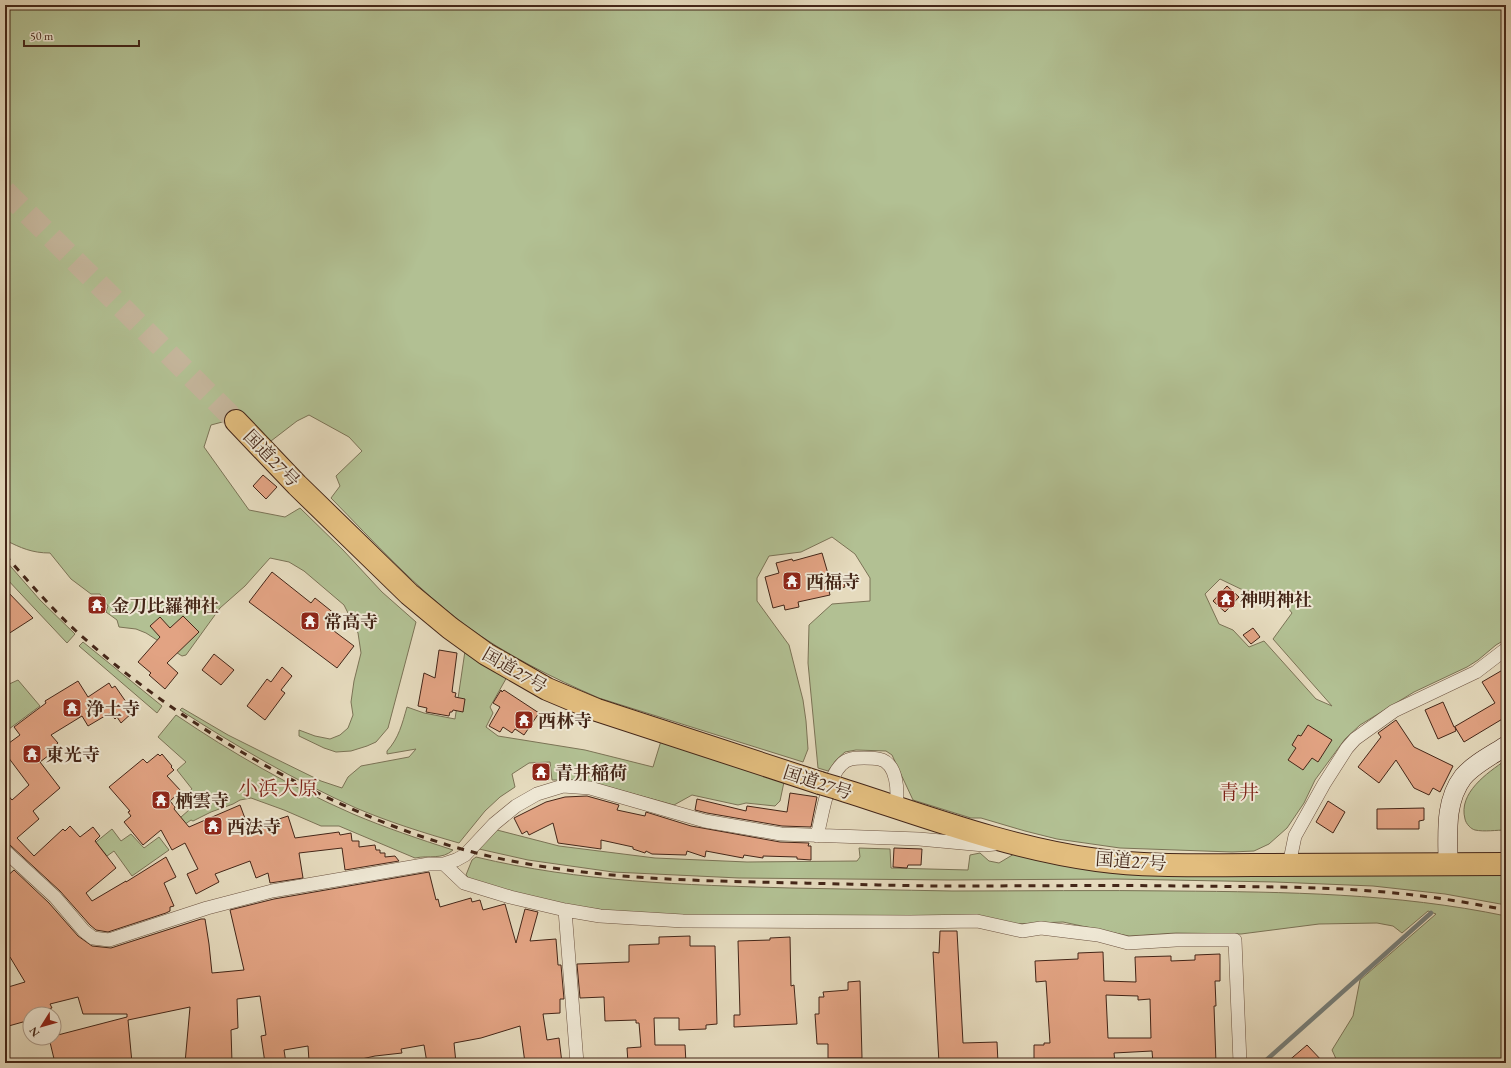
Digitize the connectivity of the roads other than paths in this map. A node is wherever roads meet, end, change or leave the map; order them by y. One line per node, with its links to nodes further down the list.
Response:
1 (236, 421): 4 (highway, 国道27号)
2 (1506, 649): 11 (street)
3 (1506, 746): 9 (main road)
4 (896, 806): 5 (street); 6 (highway, 国道27号)
5 (817, 836): 6 (street); 8 (street)
6 (1015, 843): 11 (highway, 国道27号)
7 (8, 859): 8 (street)
8 (444, 864): 12 (street)
9 (1448, 864): 10 (highway, 国道27号); 11 (highway, 国道27号)
10 (1506, 864)
11 (1289, 865)
12 (565, 910): 13 (street); 14 (street)
13 (577, 1063)
14 (1240, 1063)

